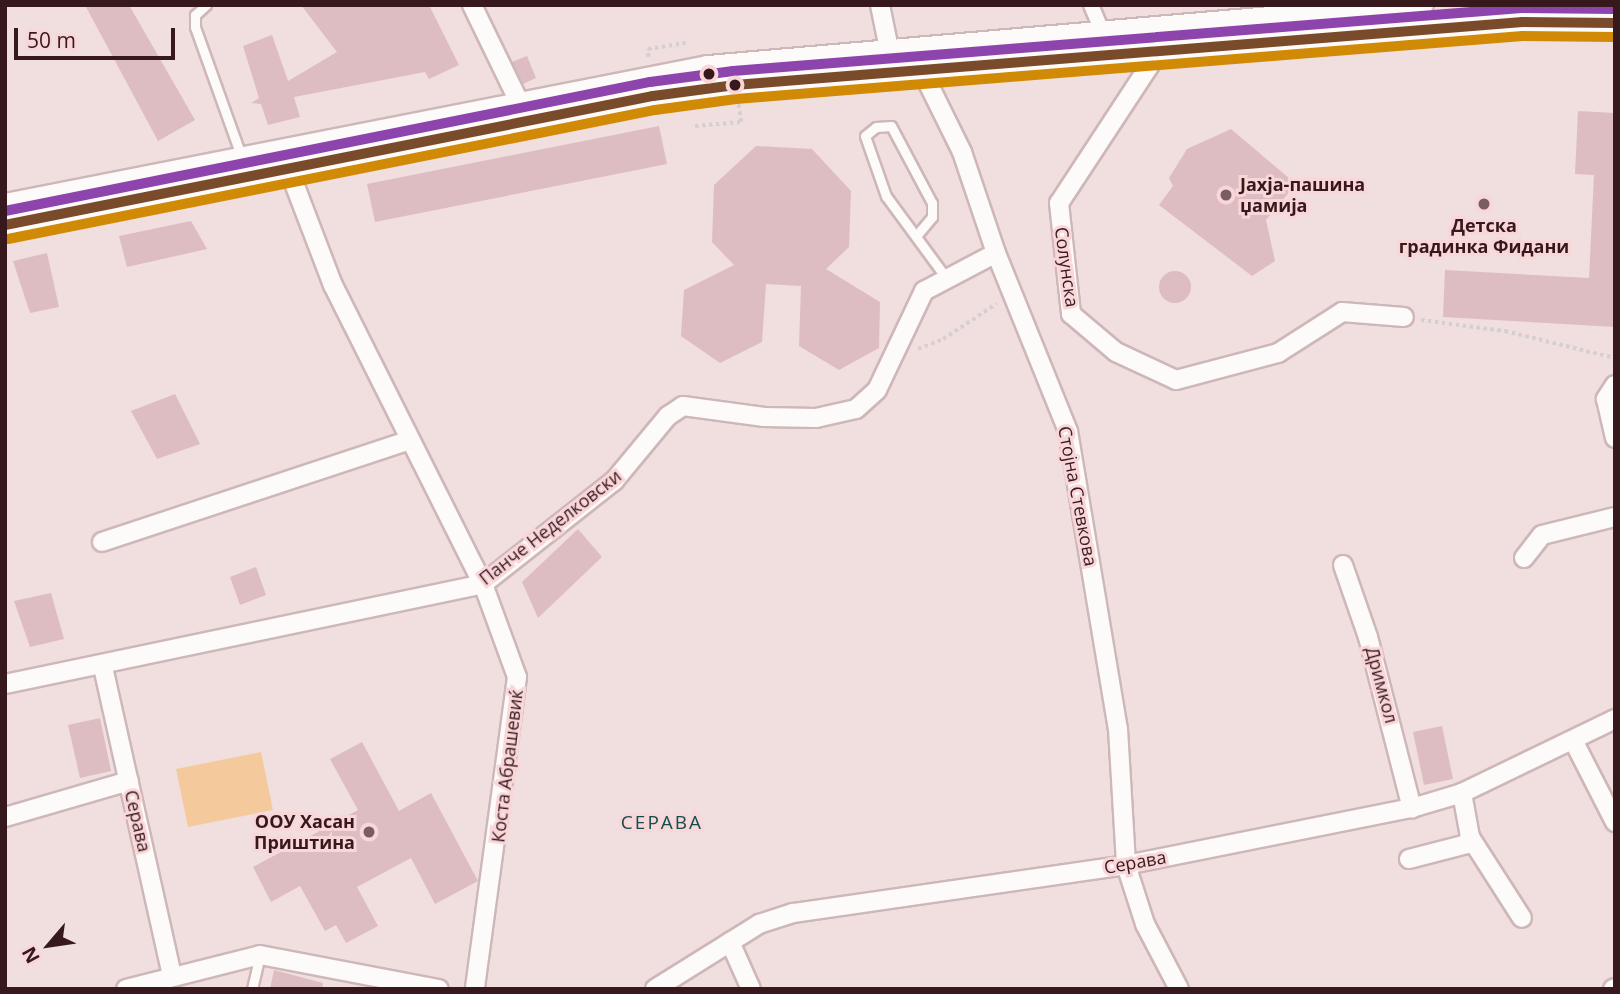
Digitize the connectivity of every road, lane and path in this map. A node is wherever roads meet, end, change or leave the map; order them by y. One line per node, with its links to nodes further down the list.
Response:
1 (206, 5): 17 (lane)
2 (472, 5): 14 (street)
3 (880, 5): 11 (street)
4 (1091, 5): 8 (street)
5 (1420, 5): 8 (street)
6 (1552, 13): 7 (street); 12 (street)
7 (1615, 23)
8 (1102, 31): 11 (street)
9 (686, 43): 10 (path)
10 (648, 49)
11 (889, 49): 14 (street)
12 (1159, 51): 13 (street); 25 (street, Солунска)
13 (921, 69): 18 (street); 22 (street, Стојна Стевкова)
14 (520, 102): 18 (street)
15 (741, 122): 16 (path)
16 (695, 127)
17 (242, 158): 18 (street); 19 (street)
18 (285, 159): 20 (street); 30 (street, Коста Абрашевиќ)
19 (5, 205)
20 (5, 225)
21 (916, 236): 21 (lane); 23 (lane)
22 (996, 253): 23 (street, Панче Неделковски); 24 (street, Стојна Стевкова)
23 (947, 279): 27 (street, Панче Неделковски)
24 (1012, 293): 27 (path); 47 (street, Стојна Стевкова)
25 (1404, 317): 26 (path)
26 (1615, 358)
27 (891, 360): 35 (street, Панче Неделковски)
28 (1615, 385): 29 (street)
29 (1615, 438)
30 (408, 440): 32 (street); 35 (street, Коста Абрашевиќ)
31 (1615, 517): 33 (street)
32 (102, 542)
33 (1524, 558)
34 (1343, 565): 42 (street, Дримкол)
35 (483, 584): 36 (street, Панче Неделковски); 55 (street, Коста Абрашевиќ)
36 (103, 667): 37 (street, Панче Неделковски); 40 (street, Серава)
37 (5, 684)
38 (1614, 721): 39 (street, Серава)
39 (1574, 742): 41 (street, Серава); 44 (street)
40 (129, 781): 43 (street); 51 (street, Серава)
41 (1462, 793): 42 (street, Серава); 45 (street)
42 (1412, 808): 47 (street, Серава)
43 (5, 817)
44 (1615, 822)
45 (1471, 837): 46 (street); 48 (street)
46 (1409, 859)
47 (1126, 865): 49 (street, Серава); 58 (street, Стојна Стевкова)
48 (1522, 918)
49 (730, 942): 56 (street, Серава); 57 (street)
50 (260, 955): 51 (street); 53 (lane); 54 (street)
51 (172, 976): 52 (street)
52 (126, 989)
53 (252, 989)
54 (439, 989)
55 (475, 989)
56 (655, 989)
57 (751, 989)
58 (1179, 989)

